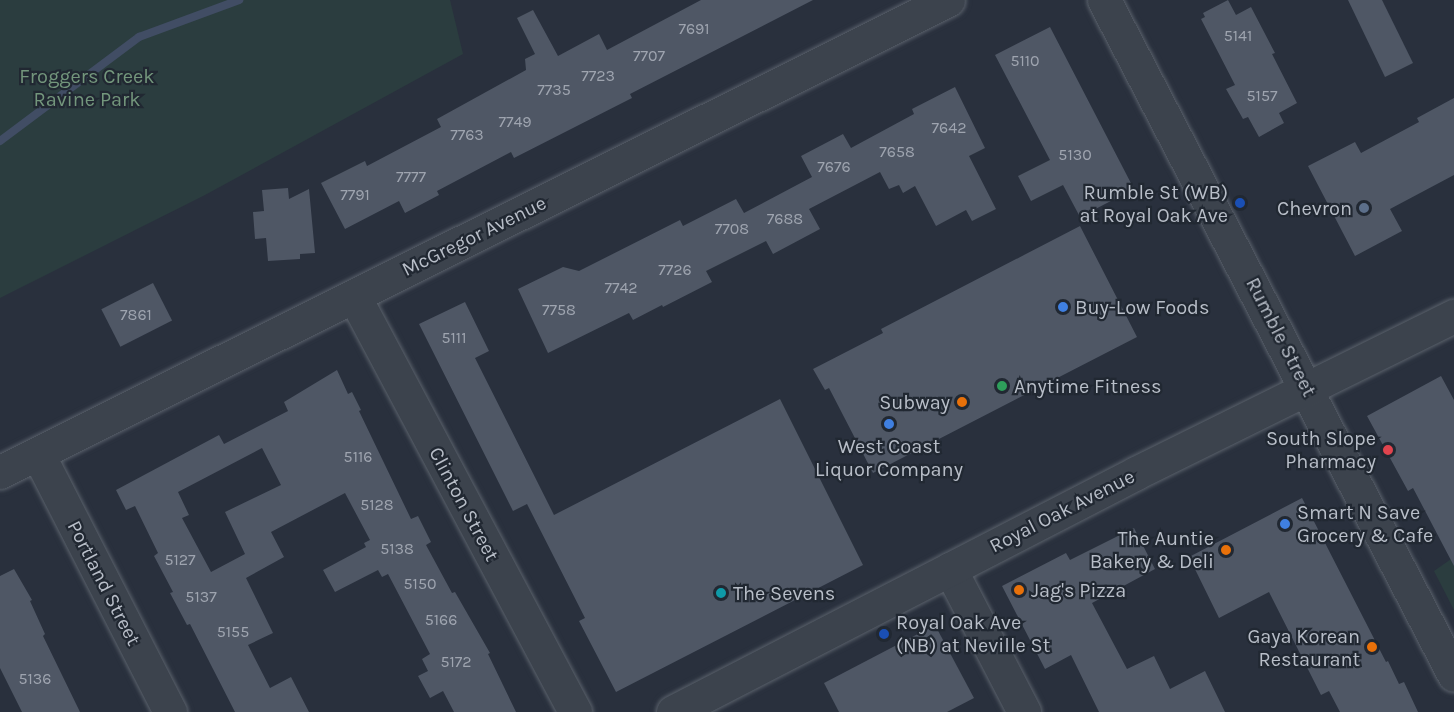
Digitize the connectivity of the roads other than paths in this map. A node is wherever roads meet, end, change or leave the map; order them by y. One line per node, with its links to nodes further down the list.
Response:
1 (948, 0): 3 (street, McGregor Avenue)
2 (1104, 0): 5 (street, Rumble Street)
3 (354, 296): 6 (street, McGregor Avenue); 11 (street, Clinton Street)
4 (1454, 316): 5 (street, Royal Oak Avenue)
5 (1307, 388): 8 (street, Royal Oak Avenue); 9 (street, Rumble Street)
6 (38, 454): 7 (street, McGregor Avenue); 10 (street, Portland Street)
7 (0, 472)
8 (950, 570): 12 (street, Royal Oak Avenue); 13 (street)
9 (1454, 675)
10 (170, 712)
11 (575, 712)
12 (673, 712)
13 (1024, 712)

